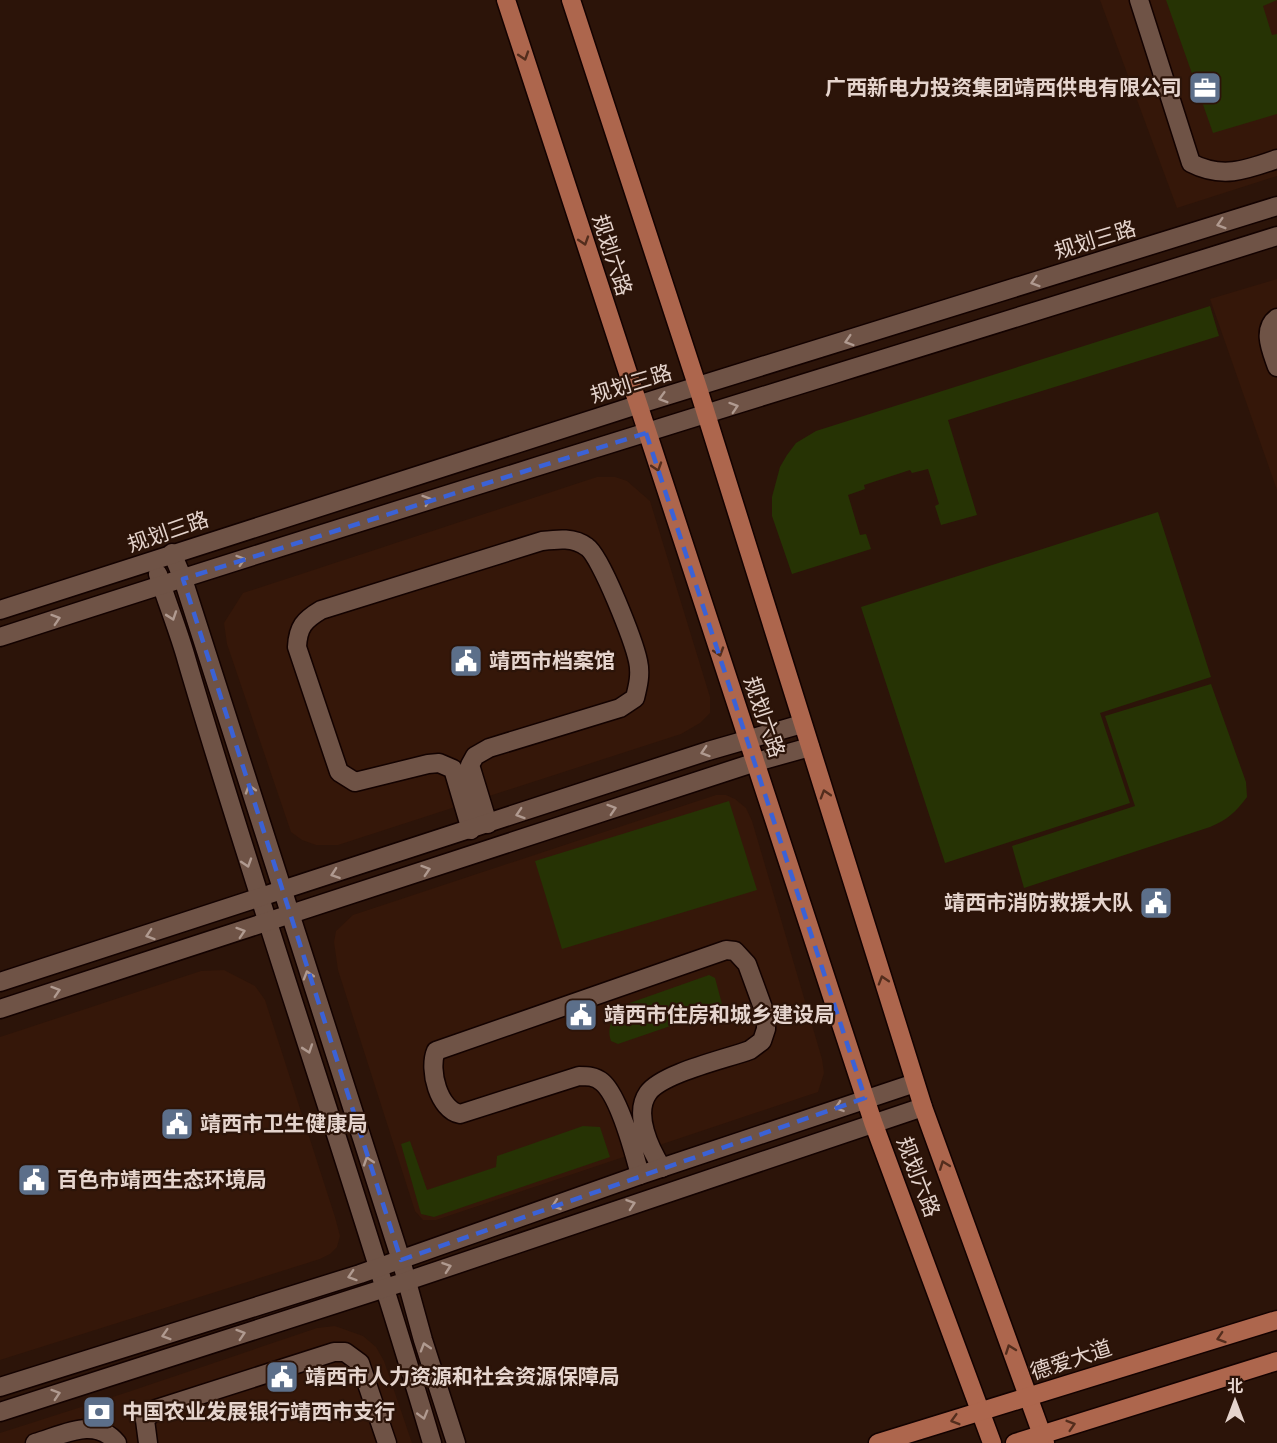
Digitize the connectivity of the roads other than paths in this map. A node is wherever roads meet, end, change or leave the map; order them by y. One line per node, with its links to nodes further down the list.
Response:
1 (506, 0): 10 (main road, 规划六路, one-way to 10)
2 (571, 0): 9 (main road, 规划六路)
3 (1139, 0): 4 (street)
4 (1277, 159)
5 (1277, 206): 9 (street, 规划三路, one-way to 9)
6 (1277, 236): 11 (street, one-way to 6)
7 (1277, 318): 8 (street)
8 (1277, 367)
9 (698, 388): 10 (street, 规划三路, one-way to 10); 11 (main road, 规划六路)
10 (637, 405): 12 (main road, 规划六路); 13 (street, 规划三路)
11 (706, 416): 12 (street); 19 (main road, 规划六路)
12 (646, 433): 15 (street, one-way to 12); 20 (main road, 规划六路, one-way to 20)
13 (172, 554): 14 (street, 规划三路); 15 (street)
14 (155, 561): 16 (street); 17 (street, 规划三路)
15 (183, 579): 16 (street); 24 (street, one-way to 15)
16 (161, 585): 18 (street, one-way to 16); 25 (street, one-way to 25)
17 (0, 610)
18 (0, 637)
19 (802, 724): 20 (street); 21 (main road, 规划六路)
20 (747, 739): 22 (main road, 规划六路); 23 (street, one-way to 23)
21 (810, 747): 22 (street); 30 (main road, 规划六路, one-way to 21)
22 (756, 762): 26 (street, one-way to 22); 31 (main road, 规划六路)
23 (479, 827): 23 (street); 24 (street, one-way to 24)
24 (284, 892): 25 (street); 26 (street)
25 (259, 898): 27 (street); 28 (street, one-way to 28)
26 (291, 915): 27 (street); 36 (street, one-way to 26)
27 (267, 924): 29 (street, one-way to 27); 37 (street, one-way to 37)
28 (0, 982)
29 (0, 1009)
30 (915, 1083): 31 (street); 32 (main road, 规划六路)
31 (865, 1098): 33 (main road, 规划六路); 34 (street, one-way to 34)
32 (923, 1107): 33 (street); 43 (main road, 规划六路, one-way to 32)
33 (873, 1122): 38 (street, one-way to 33); 45 (main road, 规划六路)
34 (662, 1168): 35 (street); 35 (street)
35 (640, 1175): 36 (street, one-way to 36)
36 (401, 1260): 37 (street); 38 (street)
37 (379, 1267): 39 (street); 42 (street, one-way to 42)
38 (407, 1281): 39 (street); 52 (street, one-way to 38)
39 (385, 1287): 44 (street, one-way to 39); 51 (street, one-way to 51)
40 (1277, 1320): 43 (main road, 德爱大道, one-way to 43)
41 (1277, 1361): 46 (main road, one-way to 41)
42 (0, 1387)
43 (1027, 1398): 45 (main road, 德爱大道); 46 (main road, 规划六路)
44 (0, 1412)
45 (981, 1412): 53 (main road, 德爱大道, one-way to 53); 54 (main road, 规划六路)
46 (1044, 1439): 55 (main road)
47 (35, 1443): 48 (street)
48 (117, 1443)
49 (148, 1443): 50 (street)
50 (387, 1443)
51 (432, 1443)
52 (456, 1443)
53 (879, 1443)
54 (992, 1443)
55 (1015, 1443)

